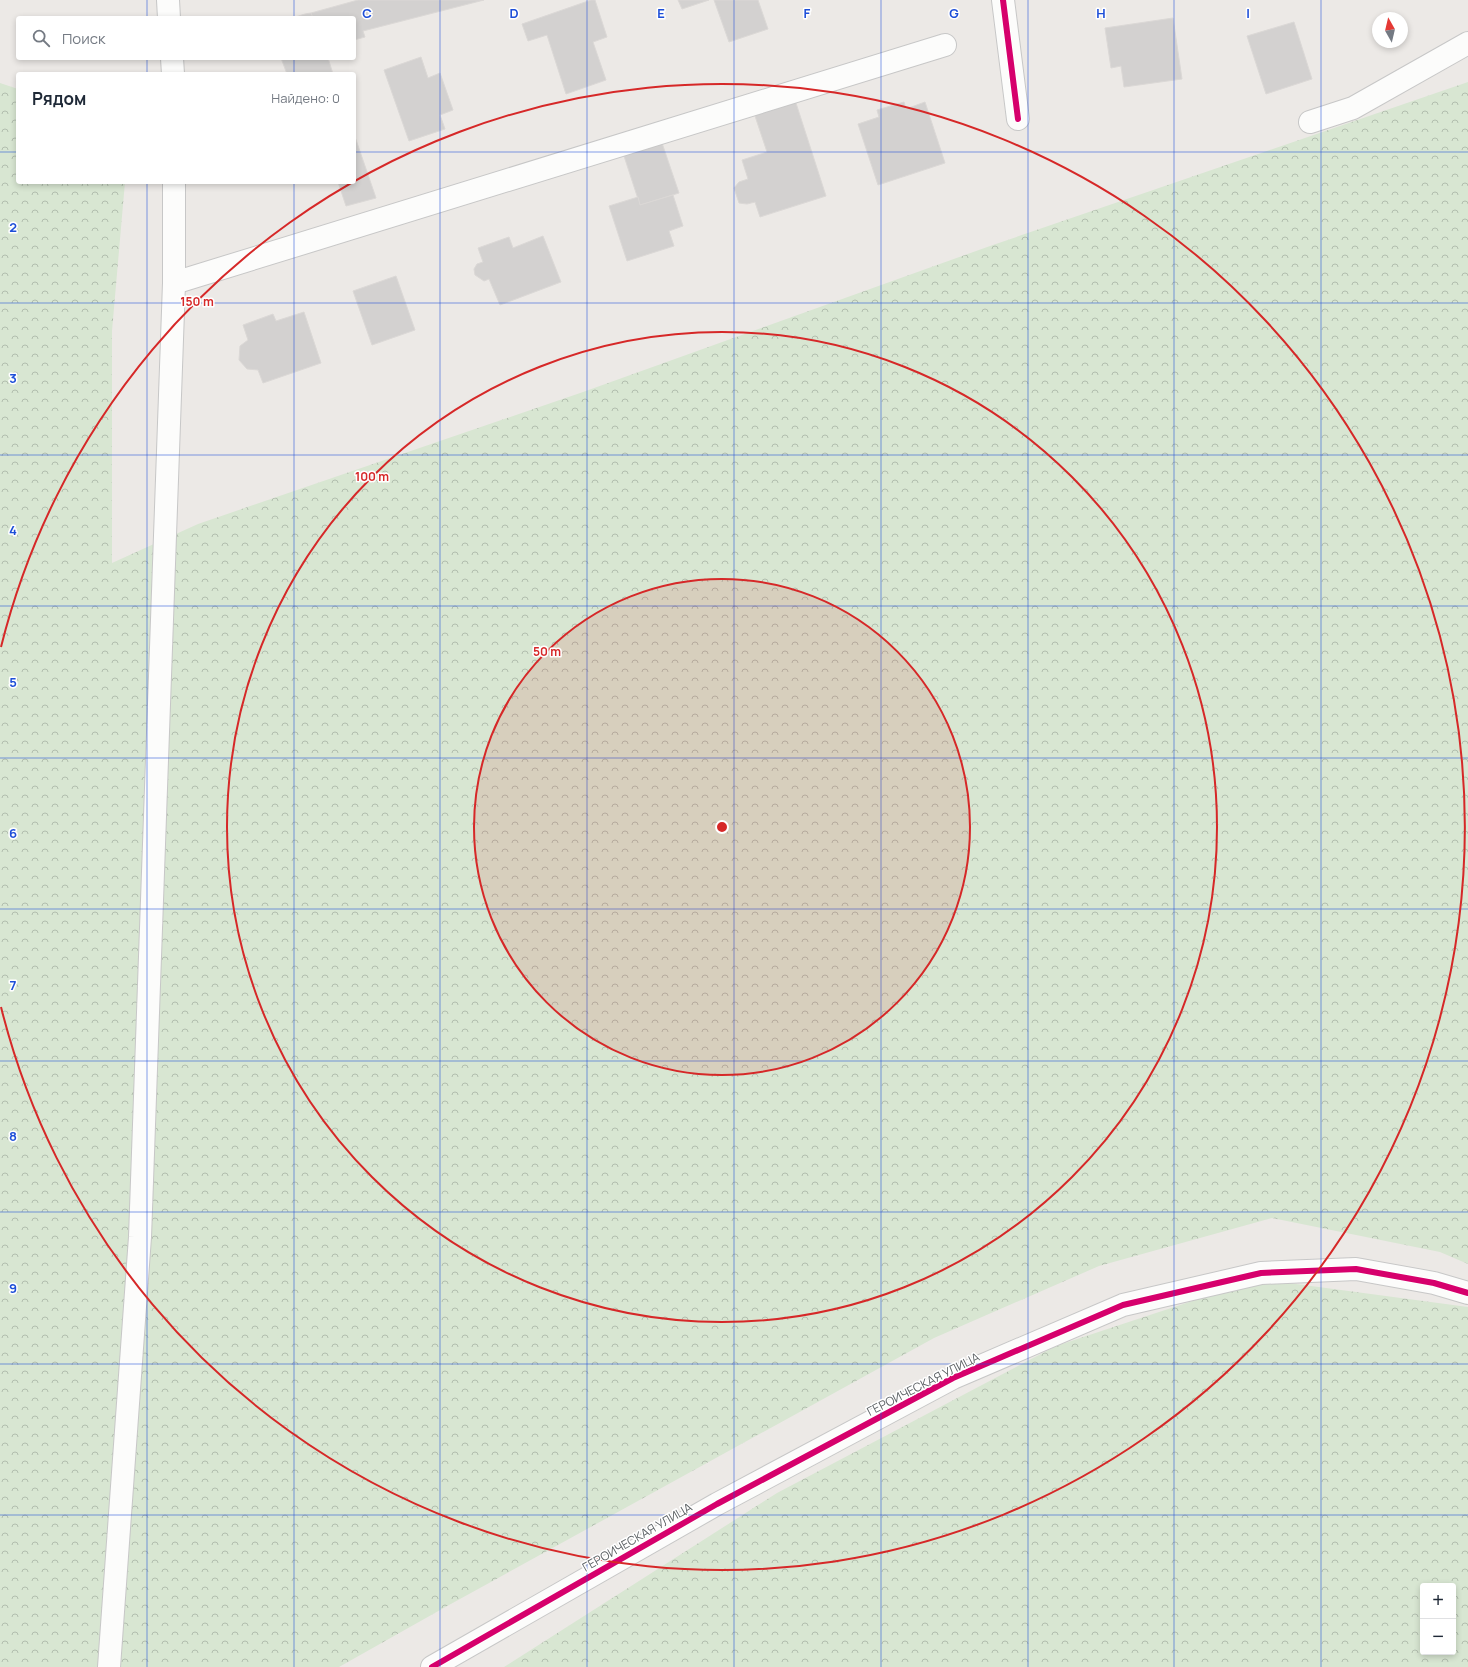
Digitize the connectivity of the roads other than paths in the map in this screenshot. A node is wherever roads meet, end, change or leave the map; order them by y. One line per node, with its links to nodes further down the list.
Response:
1 (168, 0): 3 (street)
2 (1003, 0): 8 (street)
3 (169, 16)
4 (1468, 43): 9 (street)
5 (946, 45): 11 (street)
6 (172, 60): 7 (street)
7 (173, 72)
8 (1018, 120)
9 (1310, 122)
10 (174, 184): 11 (street)
11 (174, 283): 13 (street)
12 (1468, 1293): 14 (street, ГЕРОИЧЕСКАЯ УЛИЦА)
13 (109, 1667)
14 (432, 1667)

